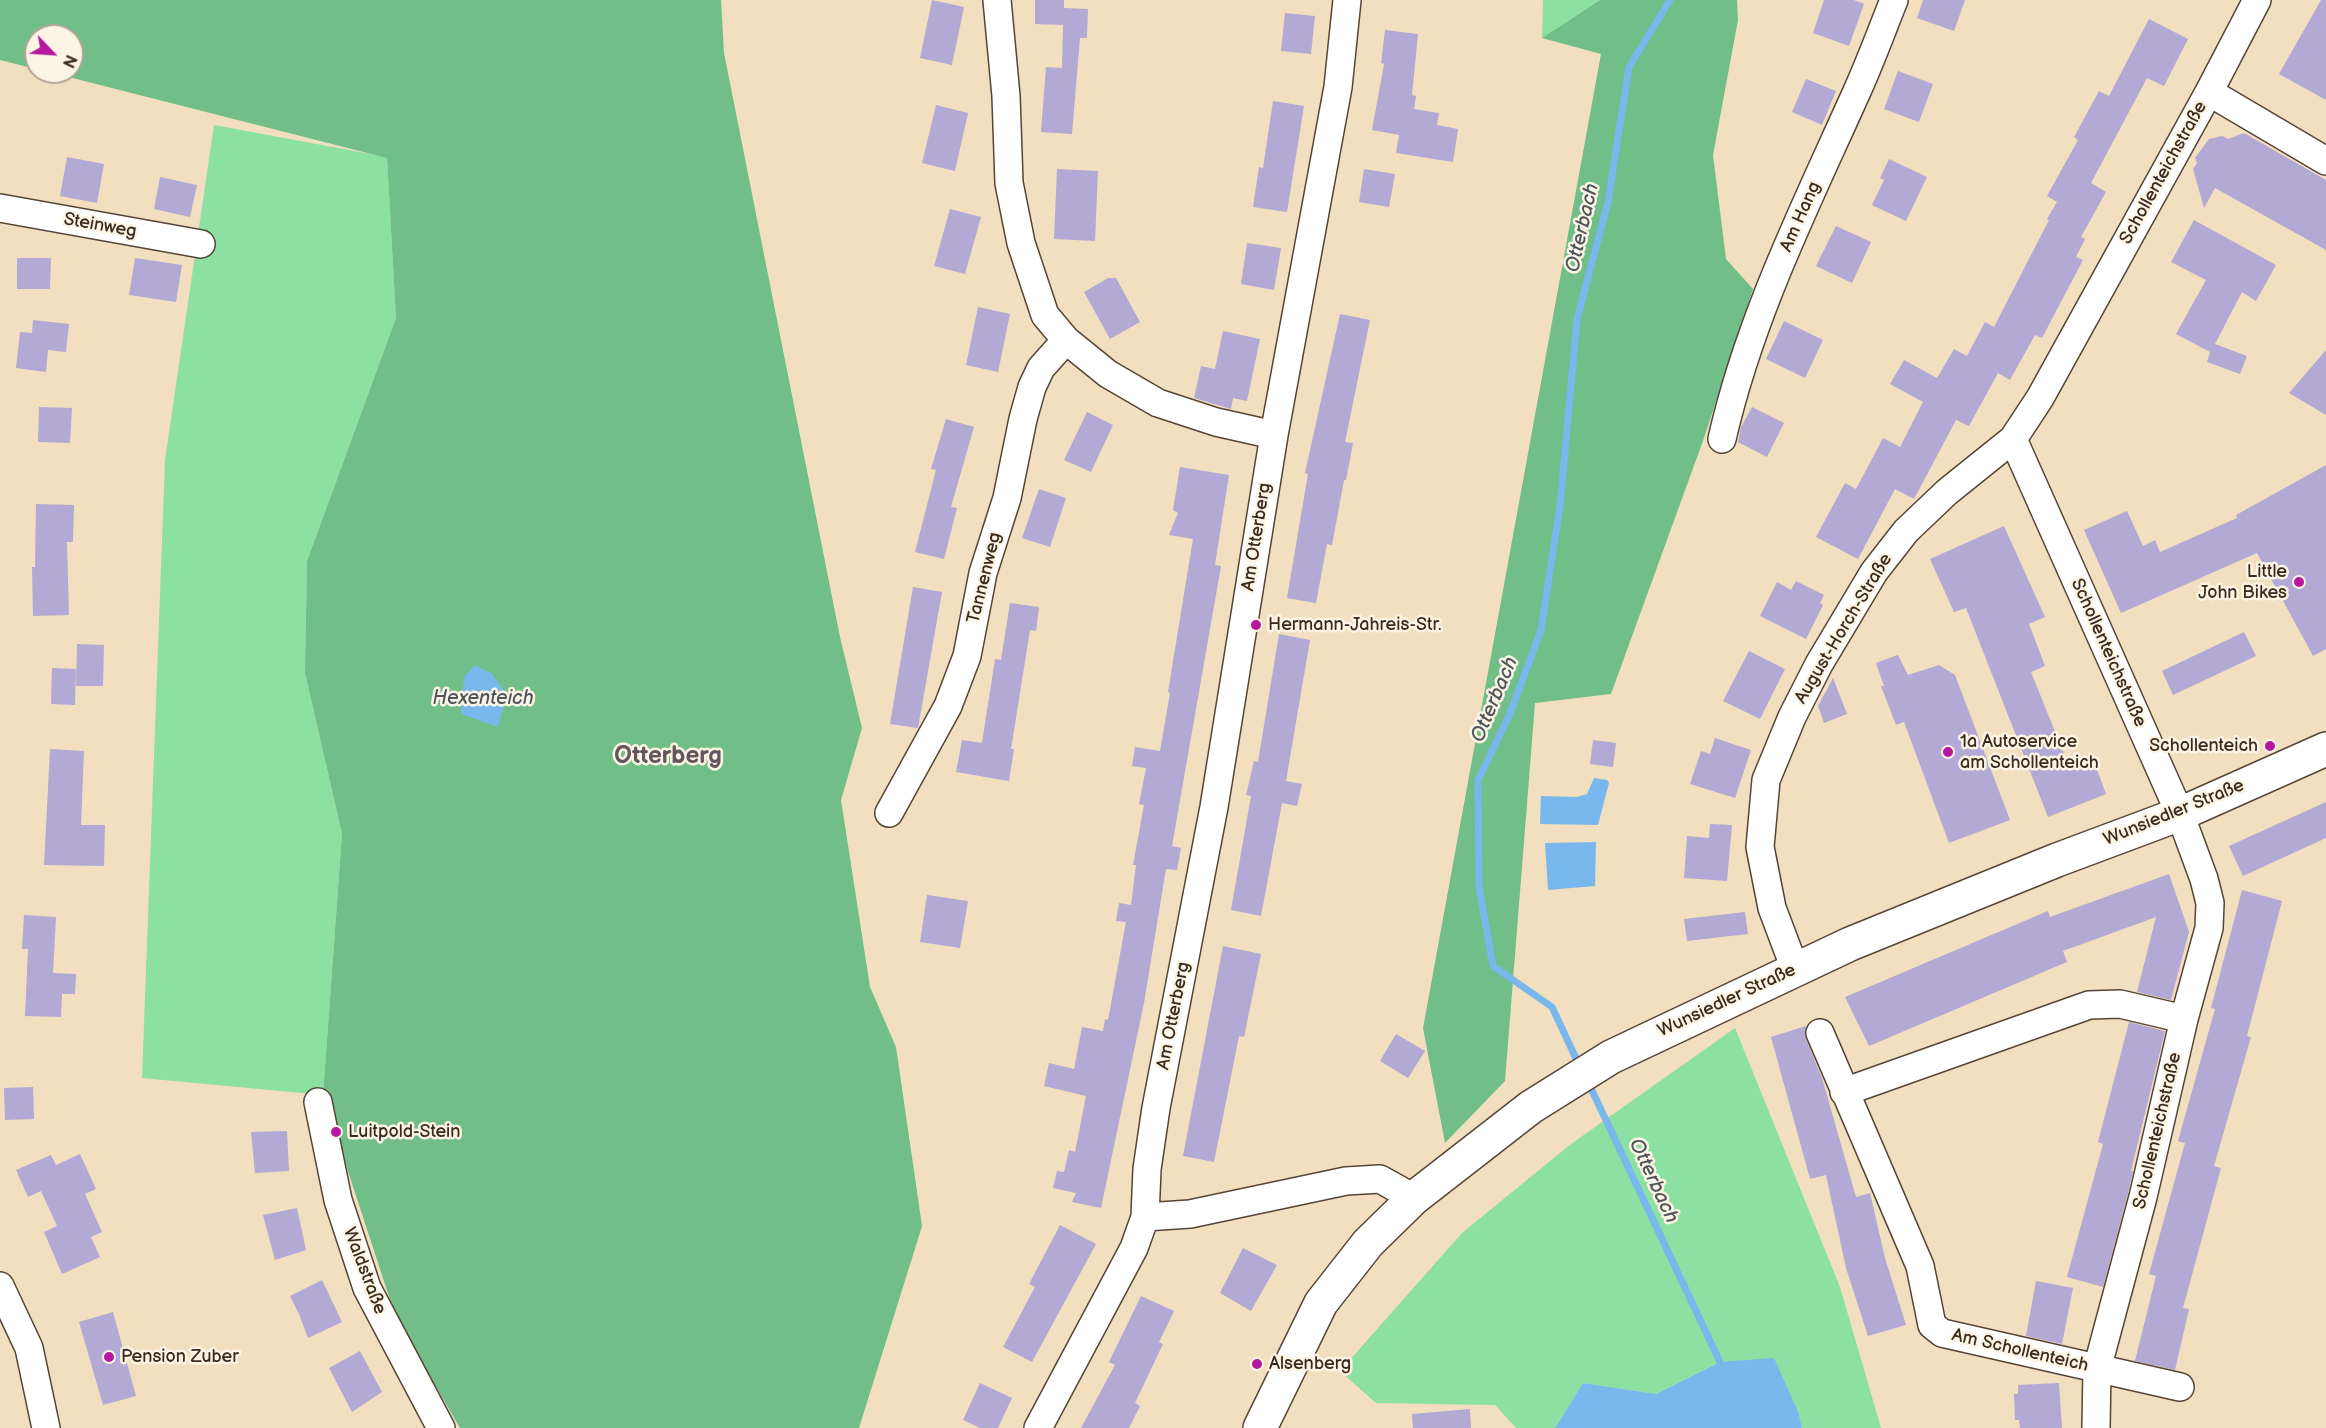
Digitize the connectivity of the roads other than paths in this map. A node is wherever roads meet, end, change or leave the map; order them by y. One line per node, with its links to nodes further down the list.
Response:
1 (997, 0): 9 (street)
2 (1347, 0): 10 (street, Am Otterberg)
3 (1894, 0): 11 (street, Am Hang)
4 (2258, 0): 5 (street, Schollenteichstraße)
5 (2209, 92): 6 (street); 12 (street, Schollenteichstraße)
6 (2326, 161)
7 (0, 208): 8 (street, Steinweg)
8 (201, 244)
9 (1066, 340): 10 (street); 14 (street, Tannenweg)
10 (1274, 435): 22 (street, Am Otterberg)
11 (1722, 439)
12 (2013, 439): 15 (street, Schollenteichstraße); 16 (street, August-Horch-Straße)
13 (2326, 748): 15 (main road, Wunsiedler Straße)
14 (890, 813)
15 (2180, 814): 16 (main road, Wunsiedler Straße); 17 (street, Schollenteichstraße)
16 (1795, 969): 21 (main road, Wunsiedler Straße)
17 (2184, 1019): 19 (street); 24 (street, Schollenteichstraße)
18 (1820, 1033): 19 (street, Am Schollenteich)
19 (1844, 1092): 24 (street, Am Schollenteich)
20 (318, 1102): 27 (street, Waldstraße)
21 (1414, 1198): 22 (street); 29 (main road, Wunsiedler Straße)
22 (1145, 1217): 28 (street, Am Otterberg)
23 (0, 1286): 26 (street)
24 (2097, 1369): 25 (street, Am Schollenteich); 30 (street, Schollenteichstraße)
25 (2180, 1387)
26 (46, 1428)
27 (441, 1428)
28 (1038, 1428)
29 (1260, 1428)
30 (2096, 1428)

